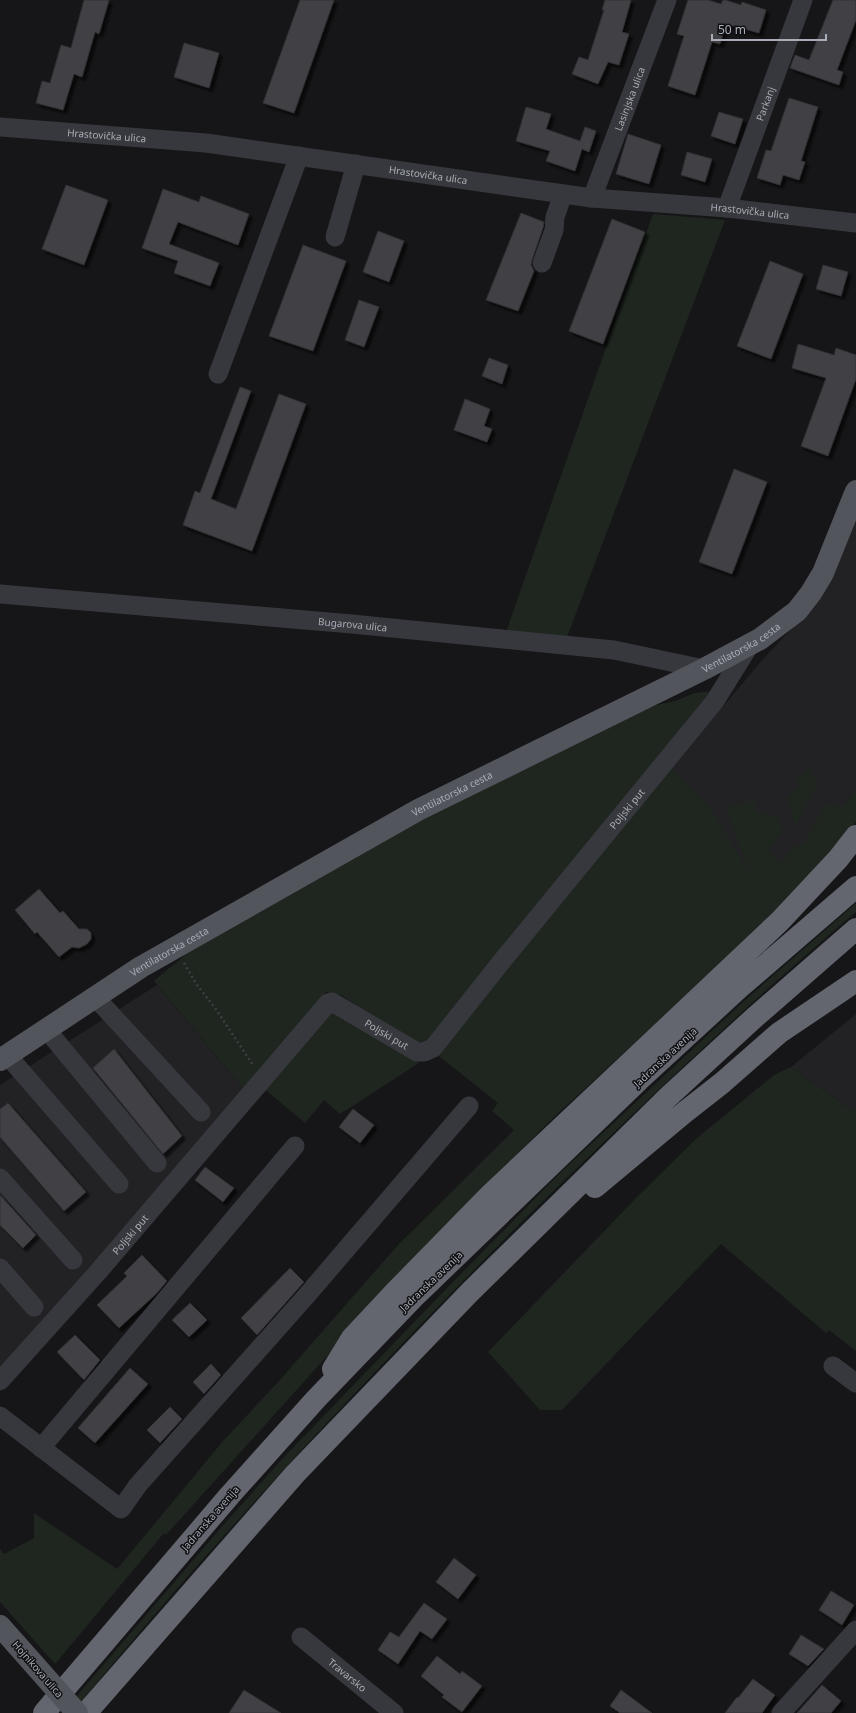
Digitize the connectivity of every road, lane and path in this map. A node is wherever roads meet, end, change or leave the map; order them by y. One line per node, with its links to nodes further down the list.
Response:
1 (667, 0): 7 (street, Lasinjska ulica)
2 (803, 0): 8 (street, Parkanj)
3 (0, 127): 4 (street, Hrastovička ulica)
4 (299, 156): 5 (street, Hrastovička ulica); 12 (street)
5 (356, 164): 6 (street, Hrastovička ulica); 10 (street)
6 (563, 194): 7 (street, Hrastovička ulica); 11 (street)
7 (592, 198): 8 (street, Hrastovička ulica)
8 (726, 208): 9 (street, Hrastovička ulica)
9 (856, 223)
10 (335, 237)
11 (542, 262)
12 (218, 374)
13 (856, 491): 15 (main road, Ventilatorska cesta)
14 (0, 594): 16 (street, Bugarova ulica)
15 (751, 643): 16 (main road, Ventilatorska cesta); 25 (street, Poljski put)
16 (704, 669): 20 (main road, Ventilatorska cesta)
17 (856, 836): 39 (highway)
18 (856, 887): 39 (highway, Jadranska avenija)
19 (856, 929): 34 (highway)
20 (175, 948): 22 (main road, Ventilatorska cesta); 25 (path)
21 (856, 980): 34 (highway)
22 (95, 997): 23 (main road, Ventilatorska cesta); 27 (street)
23 (46, 1029): 24 (main road, Ventilatorska cesta); 29 (street)
24 (4, 1058): 31 (street)
25 (258, 1084): 37 (street, Poljski put)
26 (469, 1106): 41 (street)
27 (201, 1112)
28 (295, 1146): 41 (street)
29 (157, 1163)
30 (0, 1178): 32 (street)
31 (119, 1184)
32 (73, 1260)
33 (0, 1268): 35 (street)
34 (470, 1292): 47 (highway)
35 (34, 1307)
36 (833, 1366): 38 (street)
37 (0, 1381)
38 (856, 1383)
39 (316, 1399): 45 (highway, Jadranska avenija)
40 (0, 1416): 41 (street)
41 (42, 1448)
42 (0, 1626): 46 (main road, Hojnikova ulica, bridge)
43 (856, 1630): 49 (street)
44 (302, 1637): 48 (street, Travarsko)
45 (44, 1713)
46 (76, 1713)
47 (86, 1713)
48 (394, 1713)
49 (781, 1713)

